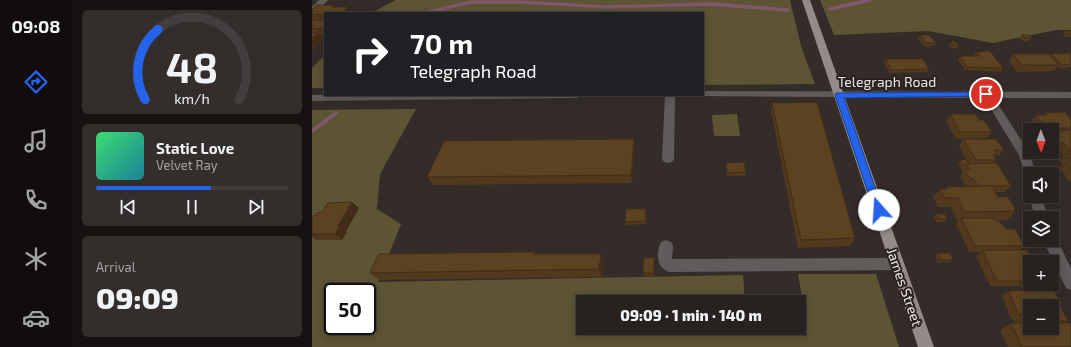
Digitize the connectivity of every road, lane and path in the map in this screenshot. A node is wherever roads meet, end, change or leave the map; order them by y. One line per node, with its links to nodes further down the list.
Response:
1 (324, 0): 3 (street)
2 (806, 0): 6 (main road, James Street)
3 (312, 12)
4 (704, 94): 6 (street, Telegraph Road)
5 (986, 94): 6 (street, Telegraph Road); 7 (street, Telegraph Road); 12 (street)
6 (839, 95): 15 (main road, James Street)
7 (1071, 95)
8 (489, 96): 10 (street)
9 (670, 96): 11 (street)
10 (312, 98)
11 (668, 159)
12 (1028, 167)
13 (666, 246): 15 (street)
14 (1053, 247): 16 (street)
15 (897, 264): 17 (main road, James Street)
16 (1071, 283)
17 (926, 347)

